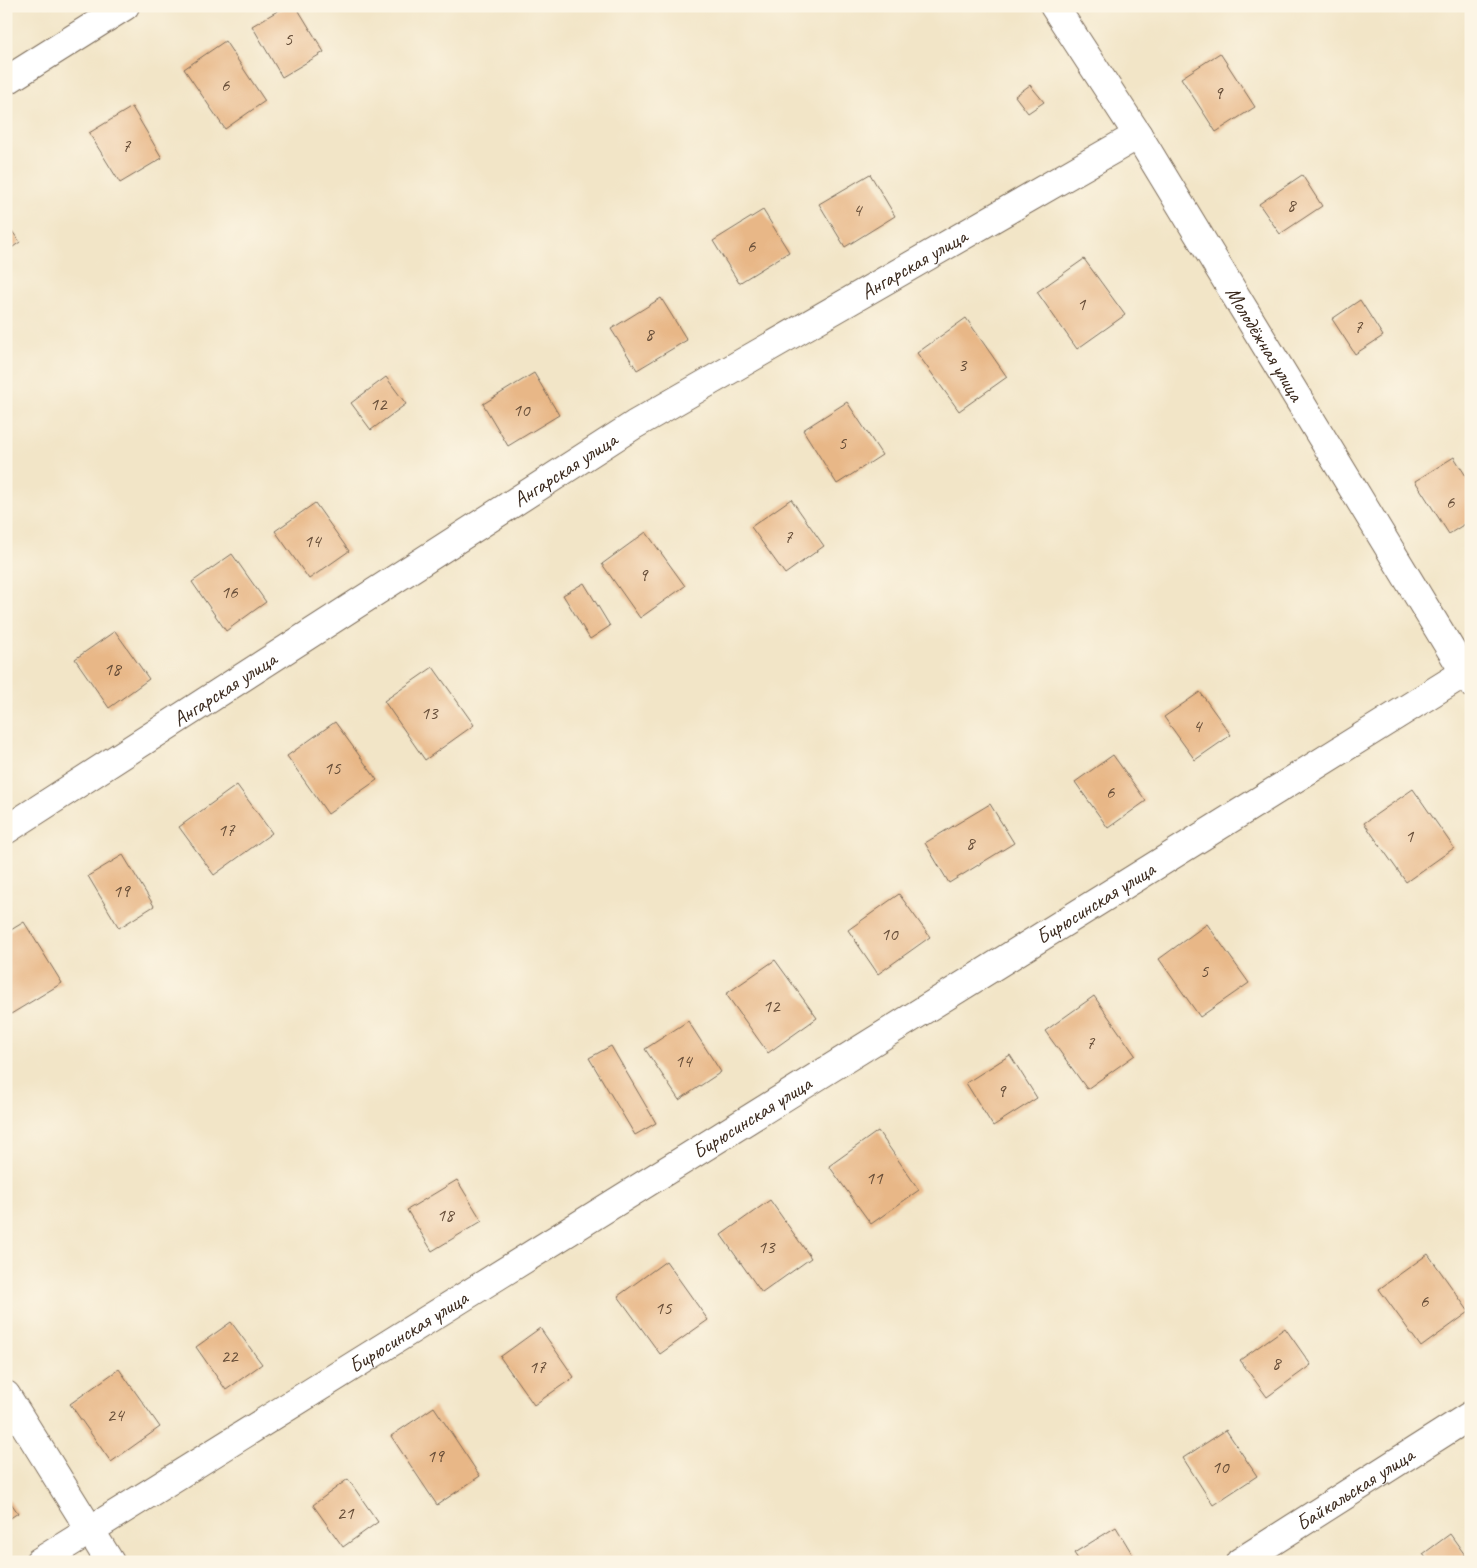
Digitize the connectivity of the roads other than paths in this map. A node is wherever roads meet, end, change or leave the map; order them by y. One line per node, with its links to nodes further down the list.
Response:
1 (126, 6): 3 (street)
2 (1054, 6): 4 (street, Молодёжная улица)
3 (6, 81)
4 (1138, 135): 5 (street, Молодёжная улица); 6 (street, Ангарская улица)
5 (1468, 678): 9 (street, Бирюсинская улица)
6 (6, 830)
7 (6, 1394): 9 (street)
8 (1471, 1415): 12 (street, Байкальская улица)
9 (90, 1530): 10 (street, Бирюсинская улица); 11 (street)
10 (39, 1562)
11 (110, 1562)
12 (1240, 1562)

